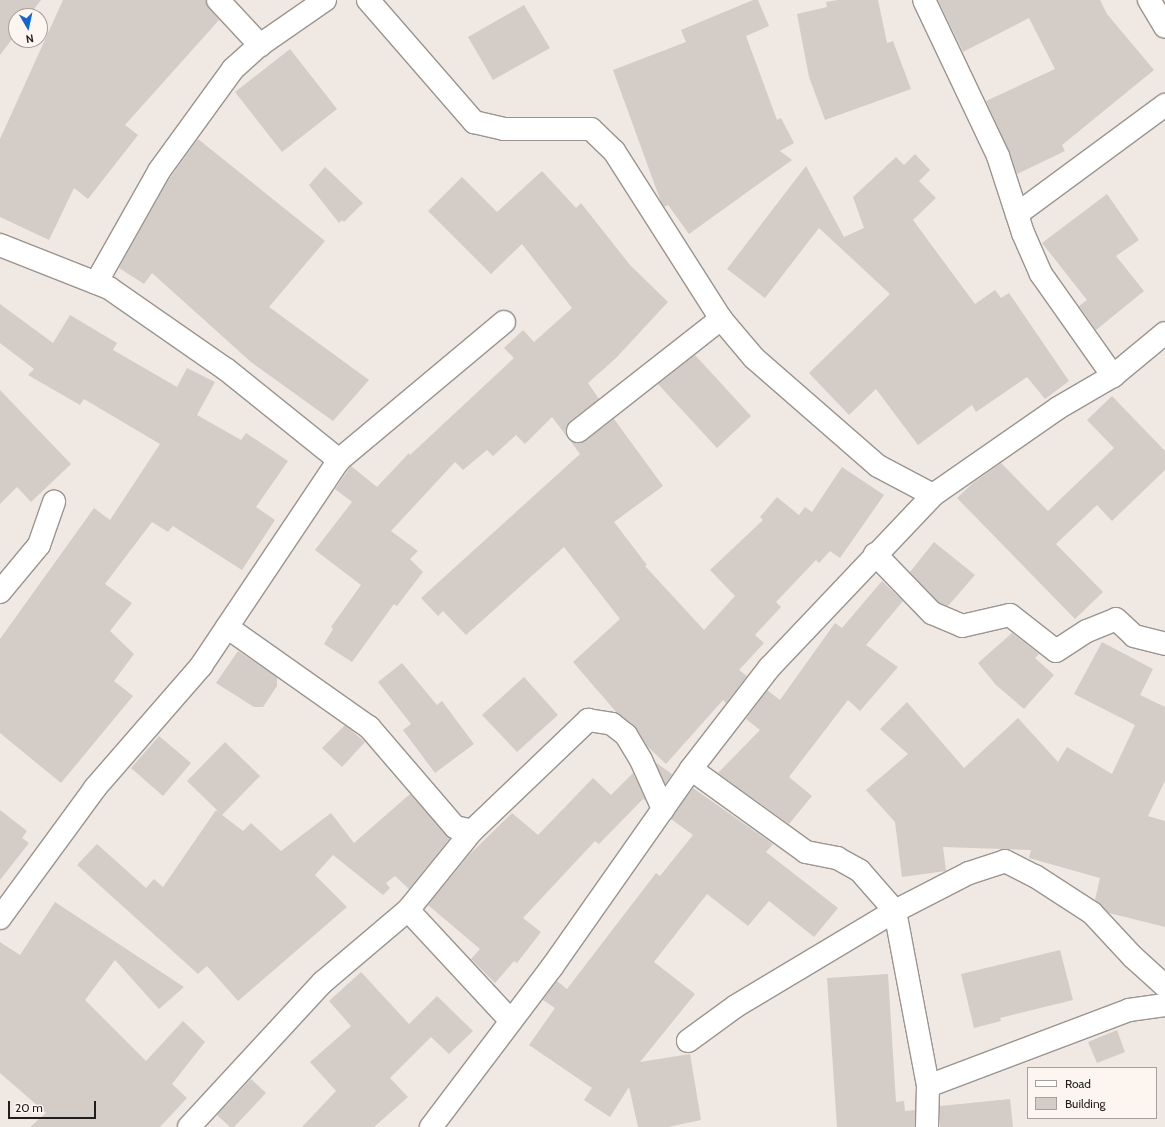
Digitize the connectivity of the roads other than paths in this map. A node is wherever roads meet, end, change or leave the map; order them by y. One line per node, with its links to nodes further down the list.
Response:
1 (218, 0): 7 (street)
2 (325, 0): 7 (street)
3 (368, 0): 12 (street)
4 (924, 0): 9 (street)
5 (1149, 0): 6 (street)
6 (1165, 26)
7 (260, 45): 11 (street)
8 (1165, 105): 9 (street)
9 (1017, 214): 15 (street)
10 (0, 245): 11 (street)
11 (96, 283): 17 (street)
12 (721, 319): 16 (street); 18 (street)
13 (504, 322): 17 (street)
14 (1165, 333): 15 (street)
15 (1113, 376): 18 (street)
16 (578, 431)
17 (339, 460): 22 (street)
18 (933, 495): 20 (street)
19 (54, 502): 21 (street)
20 (875, 554): 23 (street); 24 (street)
21 (0, 592)
22 (227, 627): 26 (street); 29 (street)
23 (1160, 637)
24 (691, 769): 25 (street); 28 (street)
25 (663, 809): 26 (street); 32 (street)
26 (472, 830): 27 (street)
27 (408, 910): 32 (street); 35 (street)
28 (894, 911): 30 (street); 33 (street); 34 (street)
29 (0, 918)
30 (1165, 986)
31 (1165, 1005): 34 (street)
32 (511, 1020): 36 (street)
33 (688, 1041)
34 (928, 1086): 37 (street)
35 (189, 1127)
36 (431, 1127)
37 (928, 1127)

